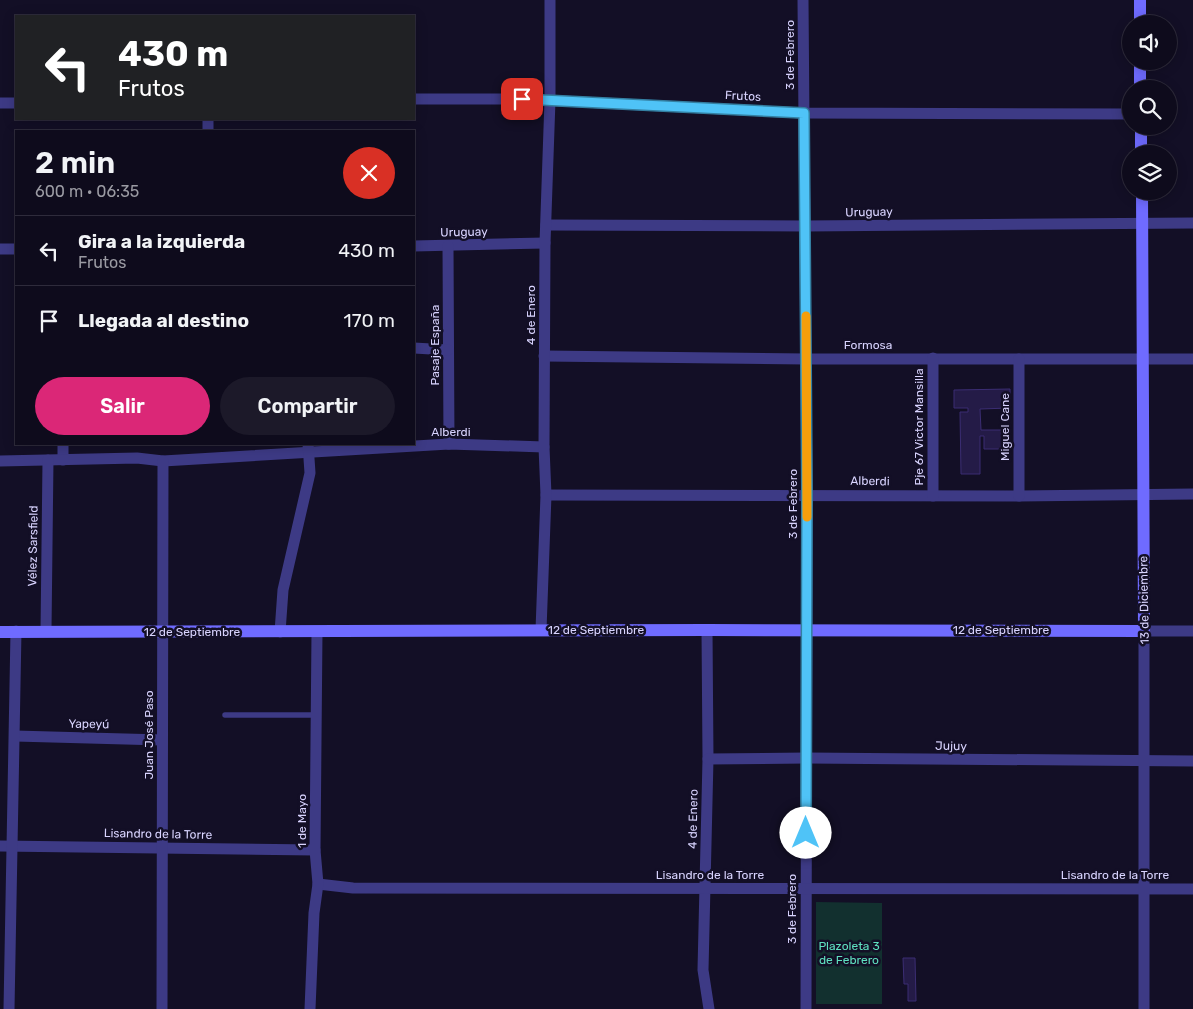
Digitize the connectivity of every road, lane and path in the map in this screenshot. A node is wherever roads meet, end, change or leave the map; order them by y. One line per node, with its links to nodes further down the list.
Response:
1 (550, 0): 6 (street, 4 de Enero)
2 (803, 0): 9 (street, 3 de Febrero)
3 (1140, 0): 4 (street)
4 (1140, 15)
5 (415, 99): 6 (street, Frutos)
6 (550, 100): 9 (street, Frutos); 14 (street, 4 de Enero)
7 (0, 103): 8 (street)
8 (15, 103)
9 (804, 113): 10 (street, Frutos); 15 (street, 3 de Febrero)
10 (1122, 114)
11 (1142, 200): 12 (street, 13 de Diciembre)
12 (1143, 223): 13 (street, Uruguay); 15 (street, Uruguay); 27 (street, 13 de Diciembre)
13 (1193, 223)
14 (546, 225): 15 (street, Uruguay); 16 (street, 4 de Enero)
15 (806, 226): 24 (street, 3 de Febrero)
16 (545, 243): 18 (street, Uruguay); 23 (street, 4 de Enero)
17 (415, 246): 18 (street, Uruguay)
18 (448, 246): 22 (street, Pasaje España)
19 (0, 249): 20 (street)
20 (15, 249)
21 (415, 348): 22 (street)
22 (448, 350): 29 (street, Pasaje España)
23 (544, 356): 24 (street, Formosa); 33 (street, 4 de Enero)
24 (806, 358): 25 (street, Formosa); 40 (street, 3 de Febrero)
25 (933, 358): 26 (street, Formosa); 43 (street, Pje 67 Victor Mansilla)
26 (1019, 359): 27 (street, Formosa); 44 (street, Miguel Cane)
27 (1143, 359): 28 (street, Formosa); 39 (street, 13 de Diciembre)
28 (1193, 359)
29 (449, 444): 32 (street, Alberdi); 33 (street, Alberdi)
30 (63, 445): 36 (street)
31 (414, 445): 34 (street, Alberdi)
32 (415, 445)
33 (544, 447): 42 (street, 4 de Enero)
34 (308, 448): 38 (street, Alberdi); 54 (street)
35 (48, 460): 36 (street, Alberdi); 37 (street, Alberdi); 49 (street, Vélez Sarsfield)
36 (63, 460): 38 (street, Alberdi)
37 (0, 461)
38 (163, 461): 53 (street, Juan José Paso)
39 (1143, 493): 41 (street, Alberdi); 44 (street, Alberdi); 50 (street, 13 de Diciembre)
40 (807, 494): 42 (street, Alberdi); 43 (street, Alberdi); 47 (street, 3 de Febrero)
41 (1193, 494)
42 (546, 495): 45 (street, 4 de Enero)
43 (933, 496): 44 (street, Alberdi)
44 (1019, 496)
45 (541, 630): 46 (street, 12 de Septiembre); 55 (street, 12 de Septiembre)
46 (707, 630): 47 (street, 12 de Septiembre); 61 (street, 4 de Enero)
47 (806, 630): 50 (street, 12 de Septiembre); 60 (street, 3 de Febrero)
48 (16, 631): 49 (street, 12 de Septiembre); 52 (street, 12 de Septiembre); 58 (street)
49 (46, 631): 53 (street, 12 de Septiembre)
50 (1144, 631): 51 (street, 12 de Septiembre); 62 (street, 13 de Diciembre)
51 (1193, 631)
52 (0, 632)
53 (163, 632): 54 (street, 12 de Septiembre); 59 (street, Juan José Paso)
54 (280, 632): 55 (street, 12 de Septiembre)
55 (317, 632): 57 (street, 1 de Mayo)
56 (225, 715): 57 (lane)
57 (316, 715): 67 (street, 1 de Mayo)
58 (15, 736): 59 (street, Yapeyú); 65 (street)
59 (162, 740): 66 (street, Juan José Paso)
60 (807, 758): 61 (street, Jujuy); 62 (street, Jujuy); 70 (street, 3 de Febrero)
61 (708, 759): 69 (street, 4 de Enero)
62 (1145, 761): 63 (street, Jujuy); 71 (street, 13 de Diciembre)
63 (1193, 761)
64 (0, 846): 65 (street, Lisandro de la Torre)
65 (12, 847): 66 (street, Lisandro de la Torre); 73 (street)
66 (163, 848): 67 (street, Lisandro de la Torre); 74 (street, Juan José Paso)
67 (315, 850): 68 (street, 1 de Mayo)
68 (318, 884): 69 (street, Lisandro de la Torre); 75 (street, 1 de Mayo)
69 (705, 889): 70 (street, Lisandro de la Torre); 76 (street, 4 de Enero)
70 (806, 889): 71 (street, Lisandro de la Torre); 77 (street, 3 de Febrero)
71 (1144, 889): 72 (street, Lisandro de la Torre); 78 (street, 13 de Diciembre)
72 (1193, 889)
73 (9, 1009)
74 (162, 1009)
75 (310, 1009)
76 (709, 1009)
77 (806, 1009)
78 (1144, 1009)

